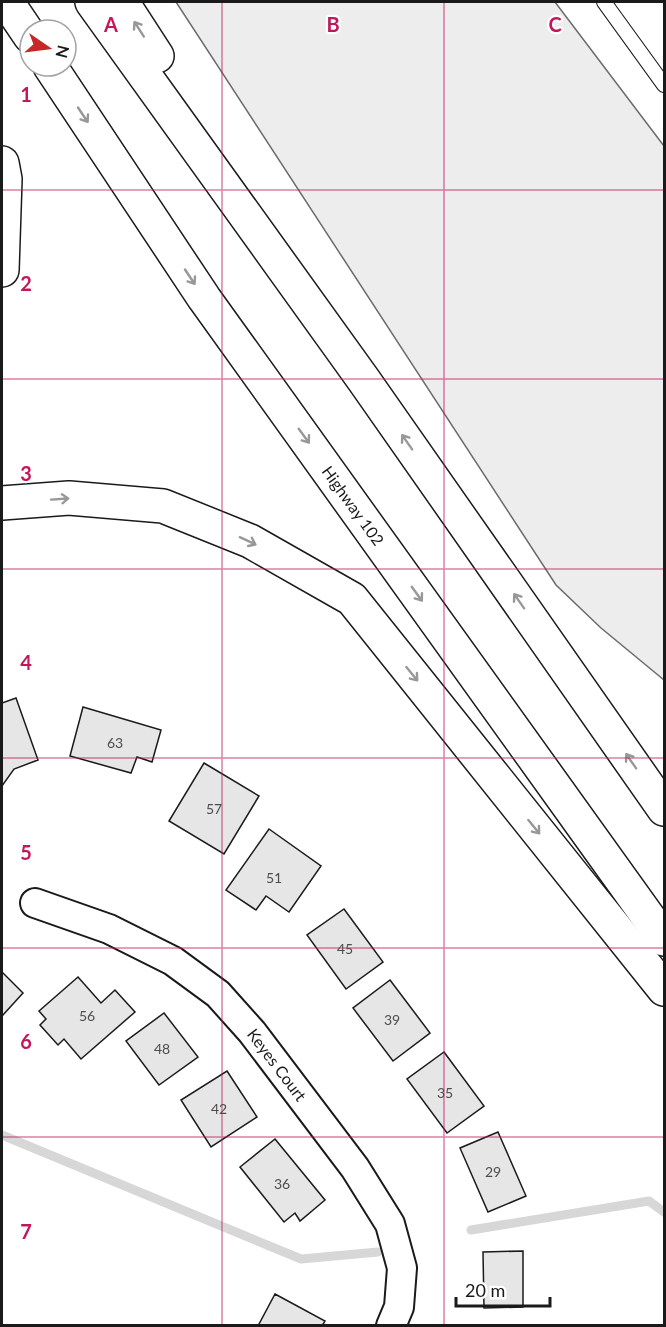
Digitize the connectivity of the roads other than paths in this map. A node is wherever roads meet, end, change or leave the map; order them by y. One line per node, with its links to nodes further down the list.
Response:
1 (7, 2): 5 (highway)
2 (92, 2): 10 (highway)
3 (122, 2): 10 (highway, one-way to 3)
4 (604, 2): 7 (lane)
5 (18, 18)
6 (58, 78): 14 (highway, Highway 102, one-way to 14)
7 (664, 85)
8 (2, 163): 9 (highway)
9 (2, 270)
10 (363, 379): 12 (highway, one-way to 10)
11 (2, 503): 15 (highway, one-way to 15)
12 (664, 809)
13 (35, 903): 16 (street, Keyes Court)
14 (664, 939)
15 (664, 989)
16 (391, 1326)

